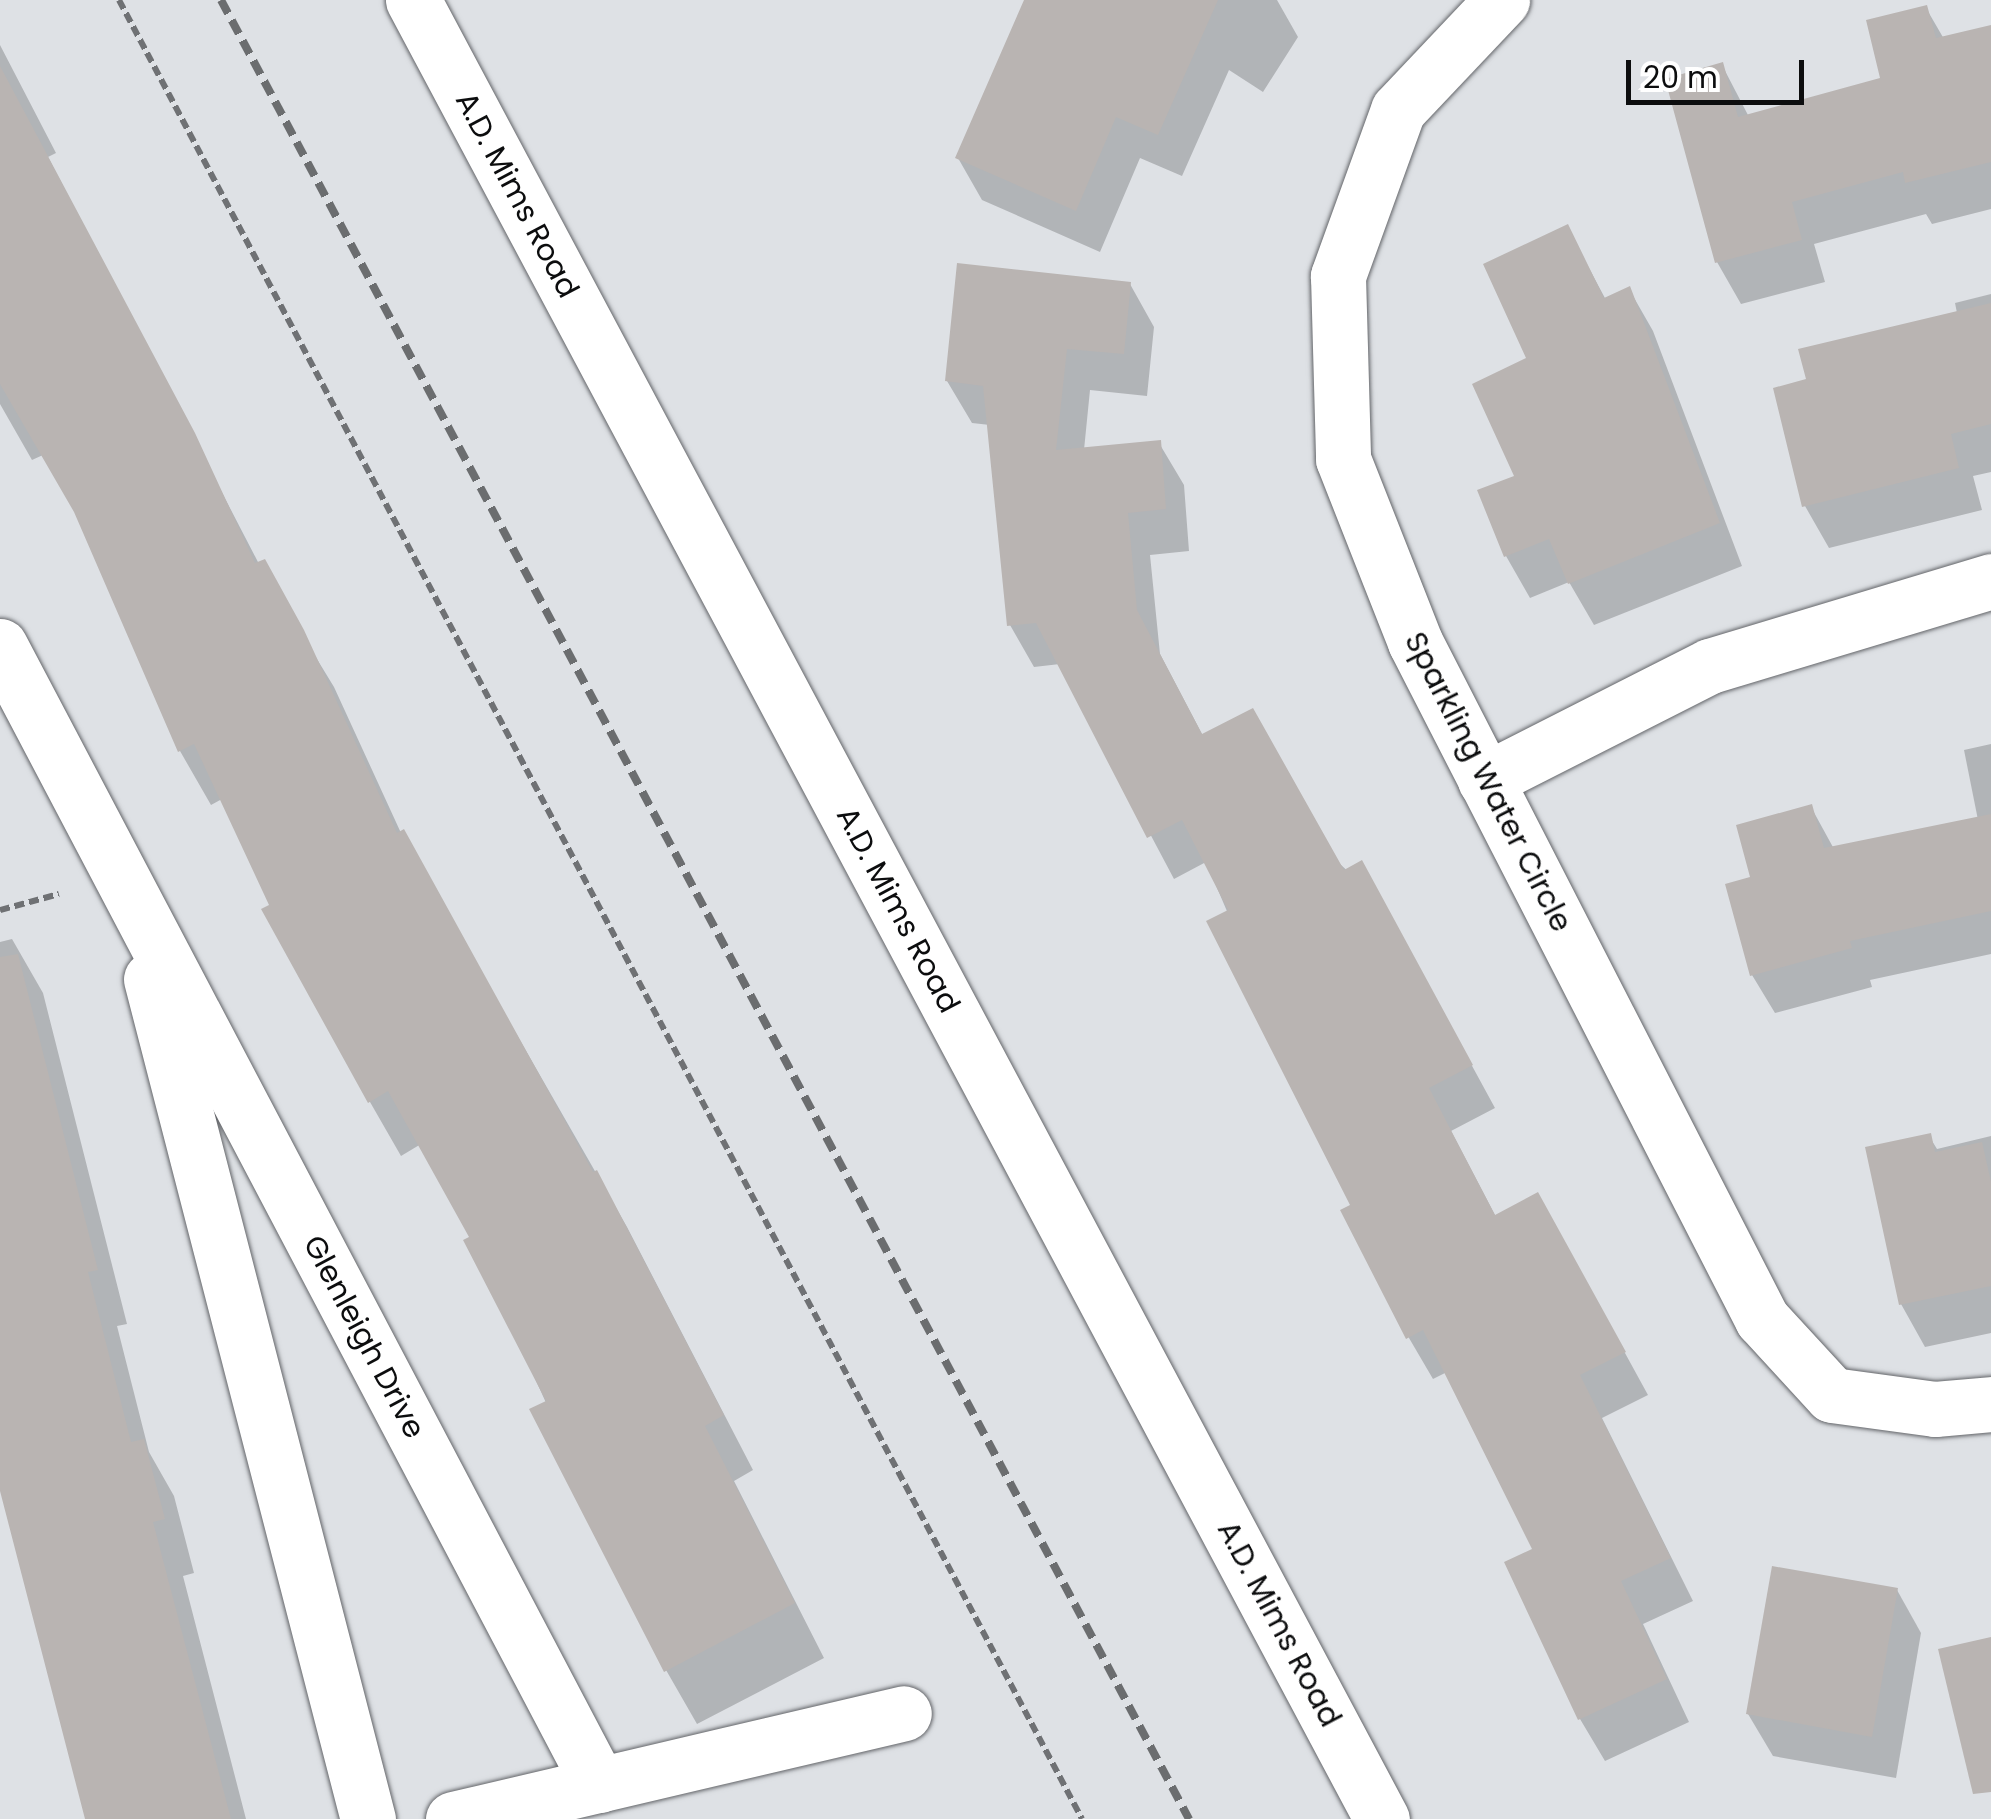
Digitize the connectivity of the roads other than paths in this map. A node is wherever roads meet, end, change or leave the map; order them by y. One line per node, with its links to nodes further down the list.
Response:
1 (414, 0): 12 (street, A.D. Mims Road)
2 (1502, 0): 5 (street, Sparkling Water Circle)
3 (1991, 581): 5 (street)
4 (0, 646): 6 (street, Glenleigh Drive)
5 (1486, 780): 7 (street, Sparkling Water Circle)
6 (128, 889): 9 (street, Glenleigh Drive); 10 (street, Glenleigh Drive)
7 (1991, 1404)
8 (904, 1712): 9 (street)
9 (599, 1785): 11 (street)
10 (368, 1819)
11 (452, 1819)
12 (1382, 1819)

